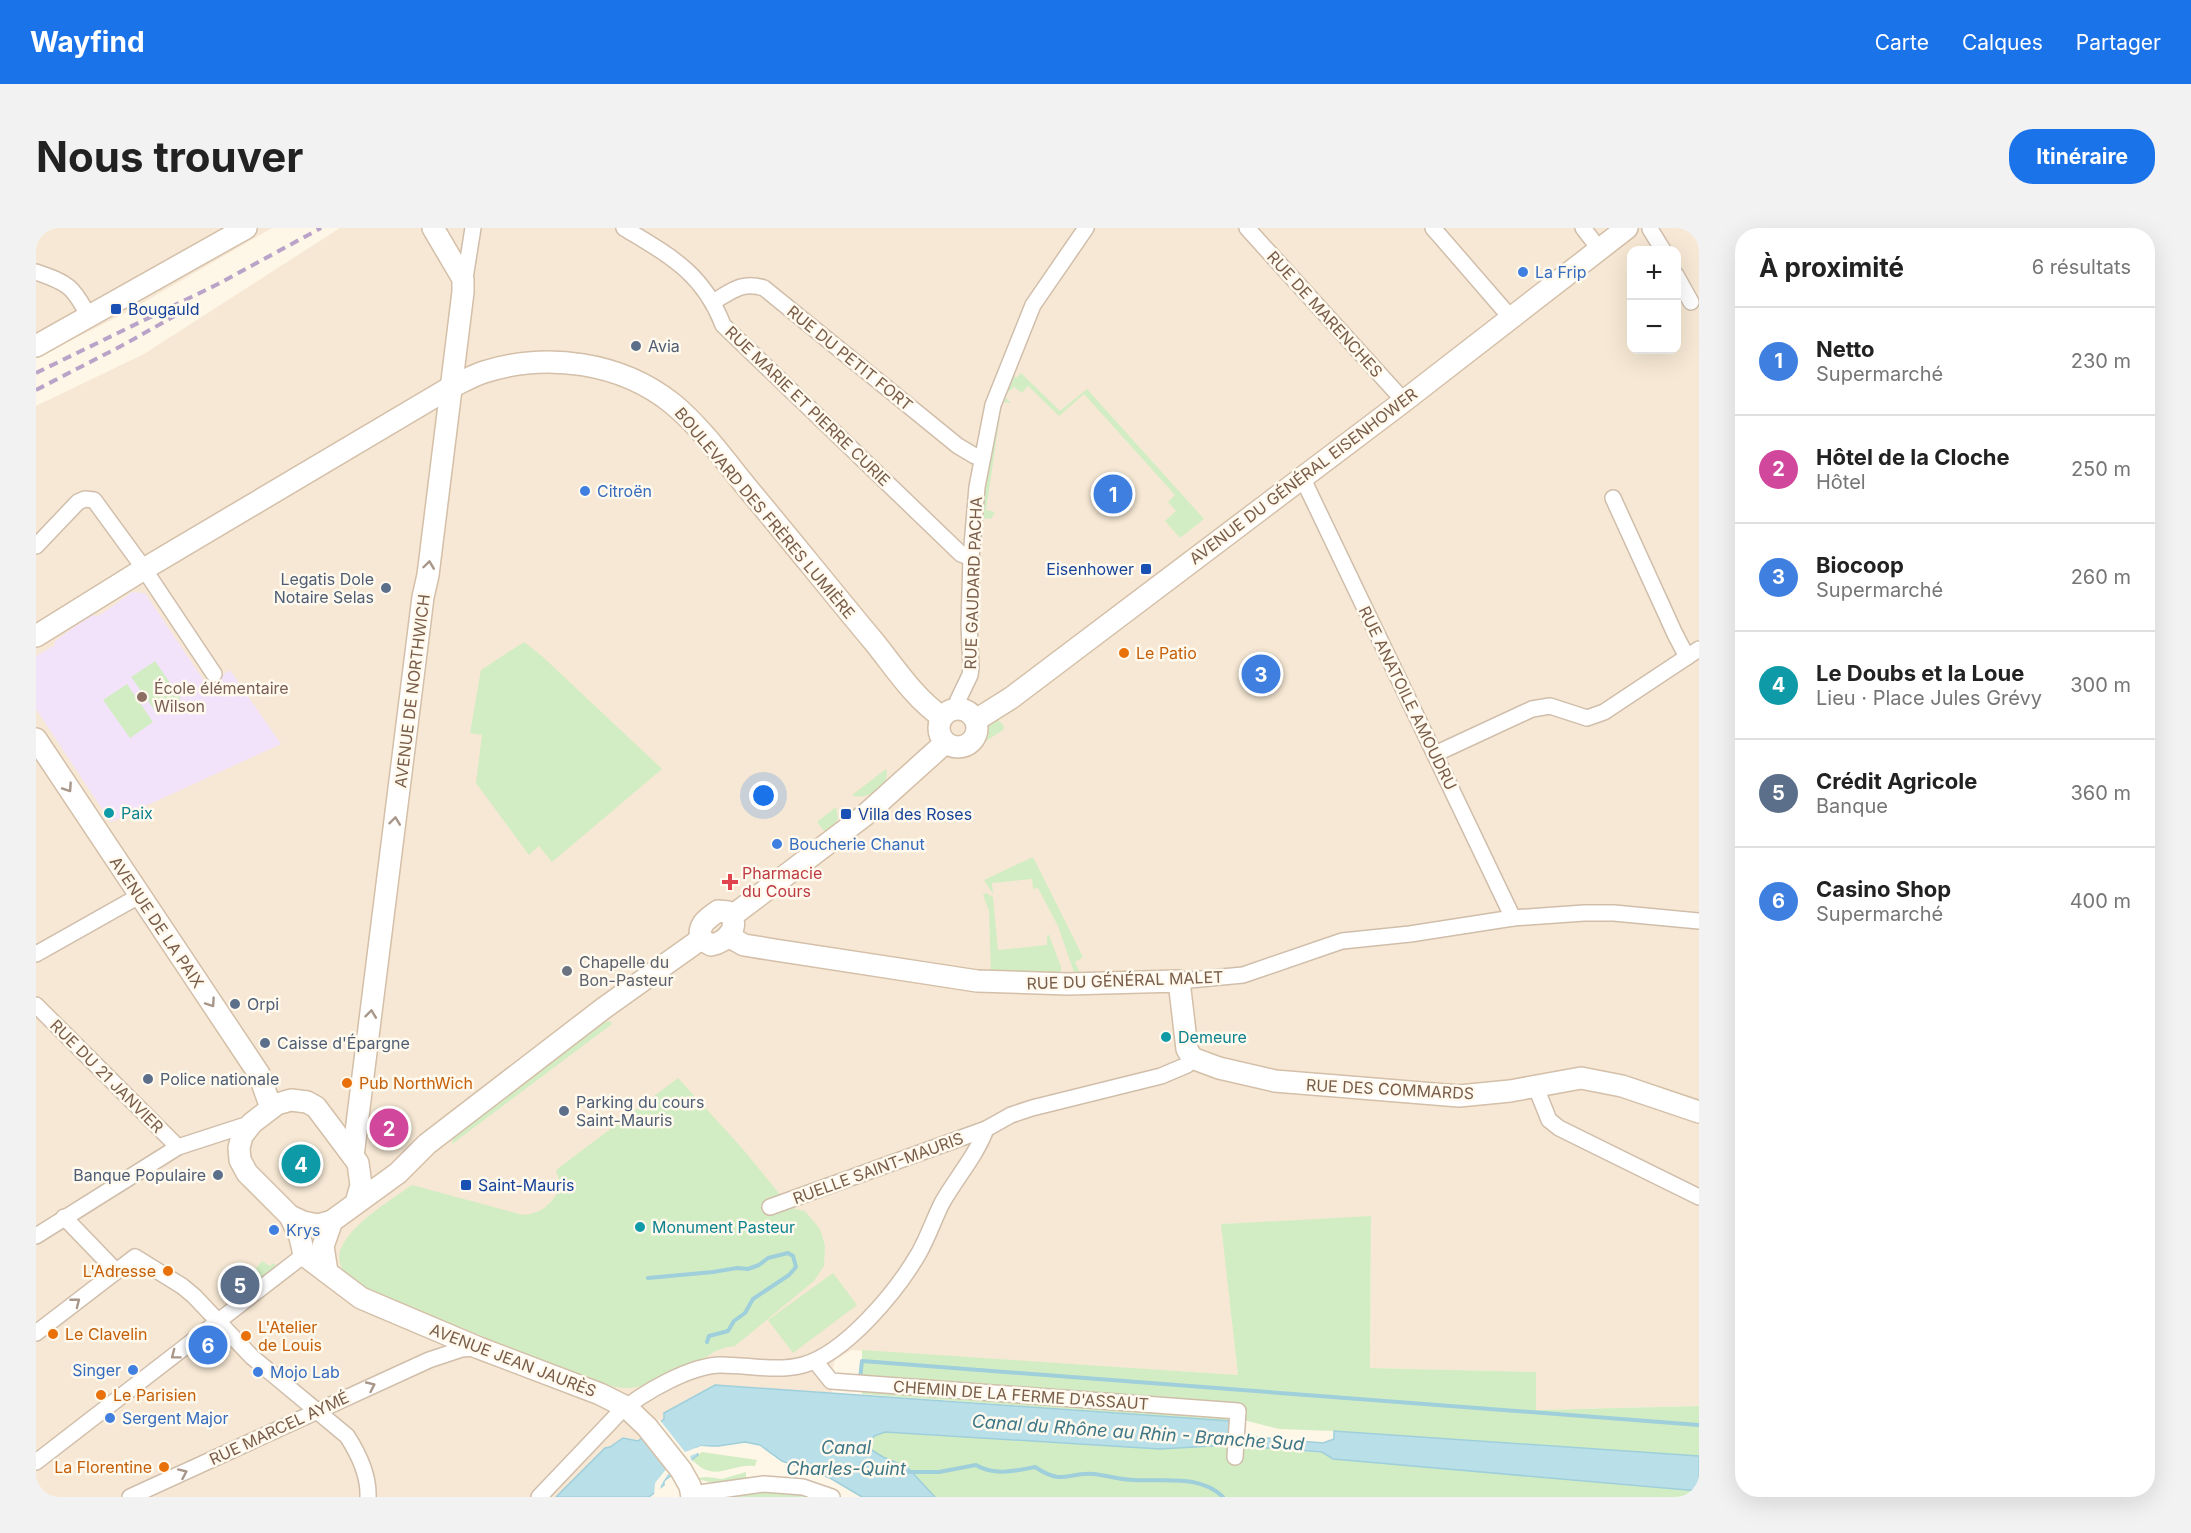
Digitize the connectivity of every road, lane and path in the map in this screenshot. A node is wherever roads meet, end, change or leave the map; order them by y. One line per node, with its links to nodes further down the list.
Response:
1 (246, 228): 18 (main road)
2 (433, 228): 14 (main road)
3 (473, 228): 14 (street, AVENUE DE NORTHWICH)
4 (624, 228): 16 (street, RUE MARIE ET PIERRE CURIE)
5 (1085, 228): 23 (street, RUE GAUDARD PACHA)
6 (1247, 228): 22 (street, RUE DE MARENCHES)
7 (1433, 228): 19 (street)
8 (1583, 228): 12 (street)
9 (1627, 228): 12 (main road, AVENUE DU GÉNÉRAL EISENHOWER)
10 (1651, 228): 11 (street)
11 (1661, 246)
12 (1600, 250): 19 (main road, AVENUE DU GÉNÉRAL EISENHOWER)
13 (36, 272): 18 (street)
14 (463, 279): 21 (main road, AVENUE DE NORTHWICH)
15 (1681, 283): 17 (street)
16 (713, 302): 23 (street, RUE DU PETIT FORT); 27 (street, RUE MARIE ET PIERRE CURIE)
17 (1691, 302)
18 (89, 317): 20 (main road)
19 (1511, 318): 22 (main road, AVENUE DU GÉNÉRAL EISENHOWER)
20 (36, 346)
21 (451, 387): 28 (main road, BOULEVARD DES FRÈRES LUMIÈRE); 32 (main road, BOULEVARD DES FRÈRES LUMIÈRE); 53 (main road, AVENUE DE NORTHWICH, one-way to 21)
22 (1404, 401): 24 (main road, AVENUE DU GÉNÉRAL EISENHOWER)
23 (982, 457): 27 (street, RUE GAUDARD PACHA)
24 (1302, 477): 33 (main road, AVENUE DU GÉNÉRAL EISENHOWER); 36 (street, RUE ANATOILE AMOUDRU)
25 (1614, 498): 30 (street)
26 (36, 546): 28 (street)
27 (971, 558): 32 (street, RUE GAUDARD PACHA)
28 (144, 569): 29 (main road, BOULEVARD DES FRÈRES LUMIÈRE); 31 (street)
29 (36, 636)
30 (1695, 654): 36 (street)
31 (214, 674)
32 (950, 713): 33 (main road); 35 (main road)
33 (976, 720): 35 (main road)
34 (36, 739): 37 (main road, AVENUE DE LA PAIX, one-way to 37)
35 (945, 743): 40 (main road)
36 (1436, 754): 38 (street, RUE ANATOILE AMOUDRU)
37 (139, 896): 41 (street); 46 (main road, AVENUE DE LA PAIX, one-way to 46)
38 (1513, 918): 39 (street, RUE DU GÉNÉRAL MALET); 42 (street, RUE DU GÉNÉRAL MALET)
39 (1699, 921)
40 (730, 926): 42 (main road, RUE DU GÉNÉRAL MALET); 54 (main road)
41 (36, 954)
42 (1179, 981): 44 (main road)
43 (36, 1005): 51 (street, RUE DU 21 JANVIER)
44 (1192, 1058): 45 (main road, RUE DES COMMARDS); 49 (street, RUELLE SAINT-MAURIS)
45 (1535, 1085): 47 (main road, RUE DES COMMARDS); 55 (street)
46 (271, 1108): 48 (main road); 53 (main road)
47 (1699, 1112)
48 (252, 1123): 50 (street); 52 (main road)
49 (986, 1129): 57 (street, RUELLE SAINT-MAURIS); 70 (street, RUELLE SAINT-MAURIS)
50 (212, 1136): 51 (street); 52 (street)
51 (178, 1147): 59 (street)
52 (239, 1148): 58 (main road)
53 (356, 1159): 54 (main road); 56 (main road)
54 (398, 1173): 56 (main road)
55 (1699, 1197)
56 (356, 1203): 60 (main road)
57 (770, 1207)
58 (290, 1216): 60 (main road); 62 (main road)
59 (64, 1217): 61 (street); 63 (street)
60 (333, 1221): 64 (main road)
61 (36, 1236)
62 (304, 1255): 64 (main road, AVENUE JEAN JAURÈS); 65 (street)
63 (116, 1271): 65 (street); 67 (street, one-way to 63)
64 (327, 1272): 66 (main road, AVENUE JEAN JAURÈS)
65 (219, 1322): 72 (street); 74 (street, one-way to 74)
66 (439, 1332): 68 (main road, AVENUE JEAN JAURÈS); 69 (street)
67 (36, 1333)
68 (479, 1348): 69 (street, RUE MARCEL AYMÉ); 71 (main road, AVENUE JEAN JAURÈS)
69 (429, 1360): 72 (street, RUE MARCEL AYMÉ, one-way to 69)
70 (815, 1360): 71 (street, RUELLE SAINT-MAURIS); 73 (street, CHEMIN DE LA FERME D'ASSAUT)
71 (626, 1407): 75 (main road, AVENUE JEAN JAURÈS); 78 (street, RUELLE SAINT-MAURIS)
72 (318, 1411): 76 (street, RUE MARCEL AYMÉ, one-way to 72); 77 (street)
73 (1234, 1457)
74 (36, 1462)
75 (692, 1495): 79 (street)
76 (130, 1497)
77 (368, 1497)
78 (539, 1497)
79 (832, 1497)

